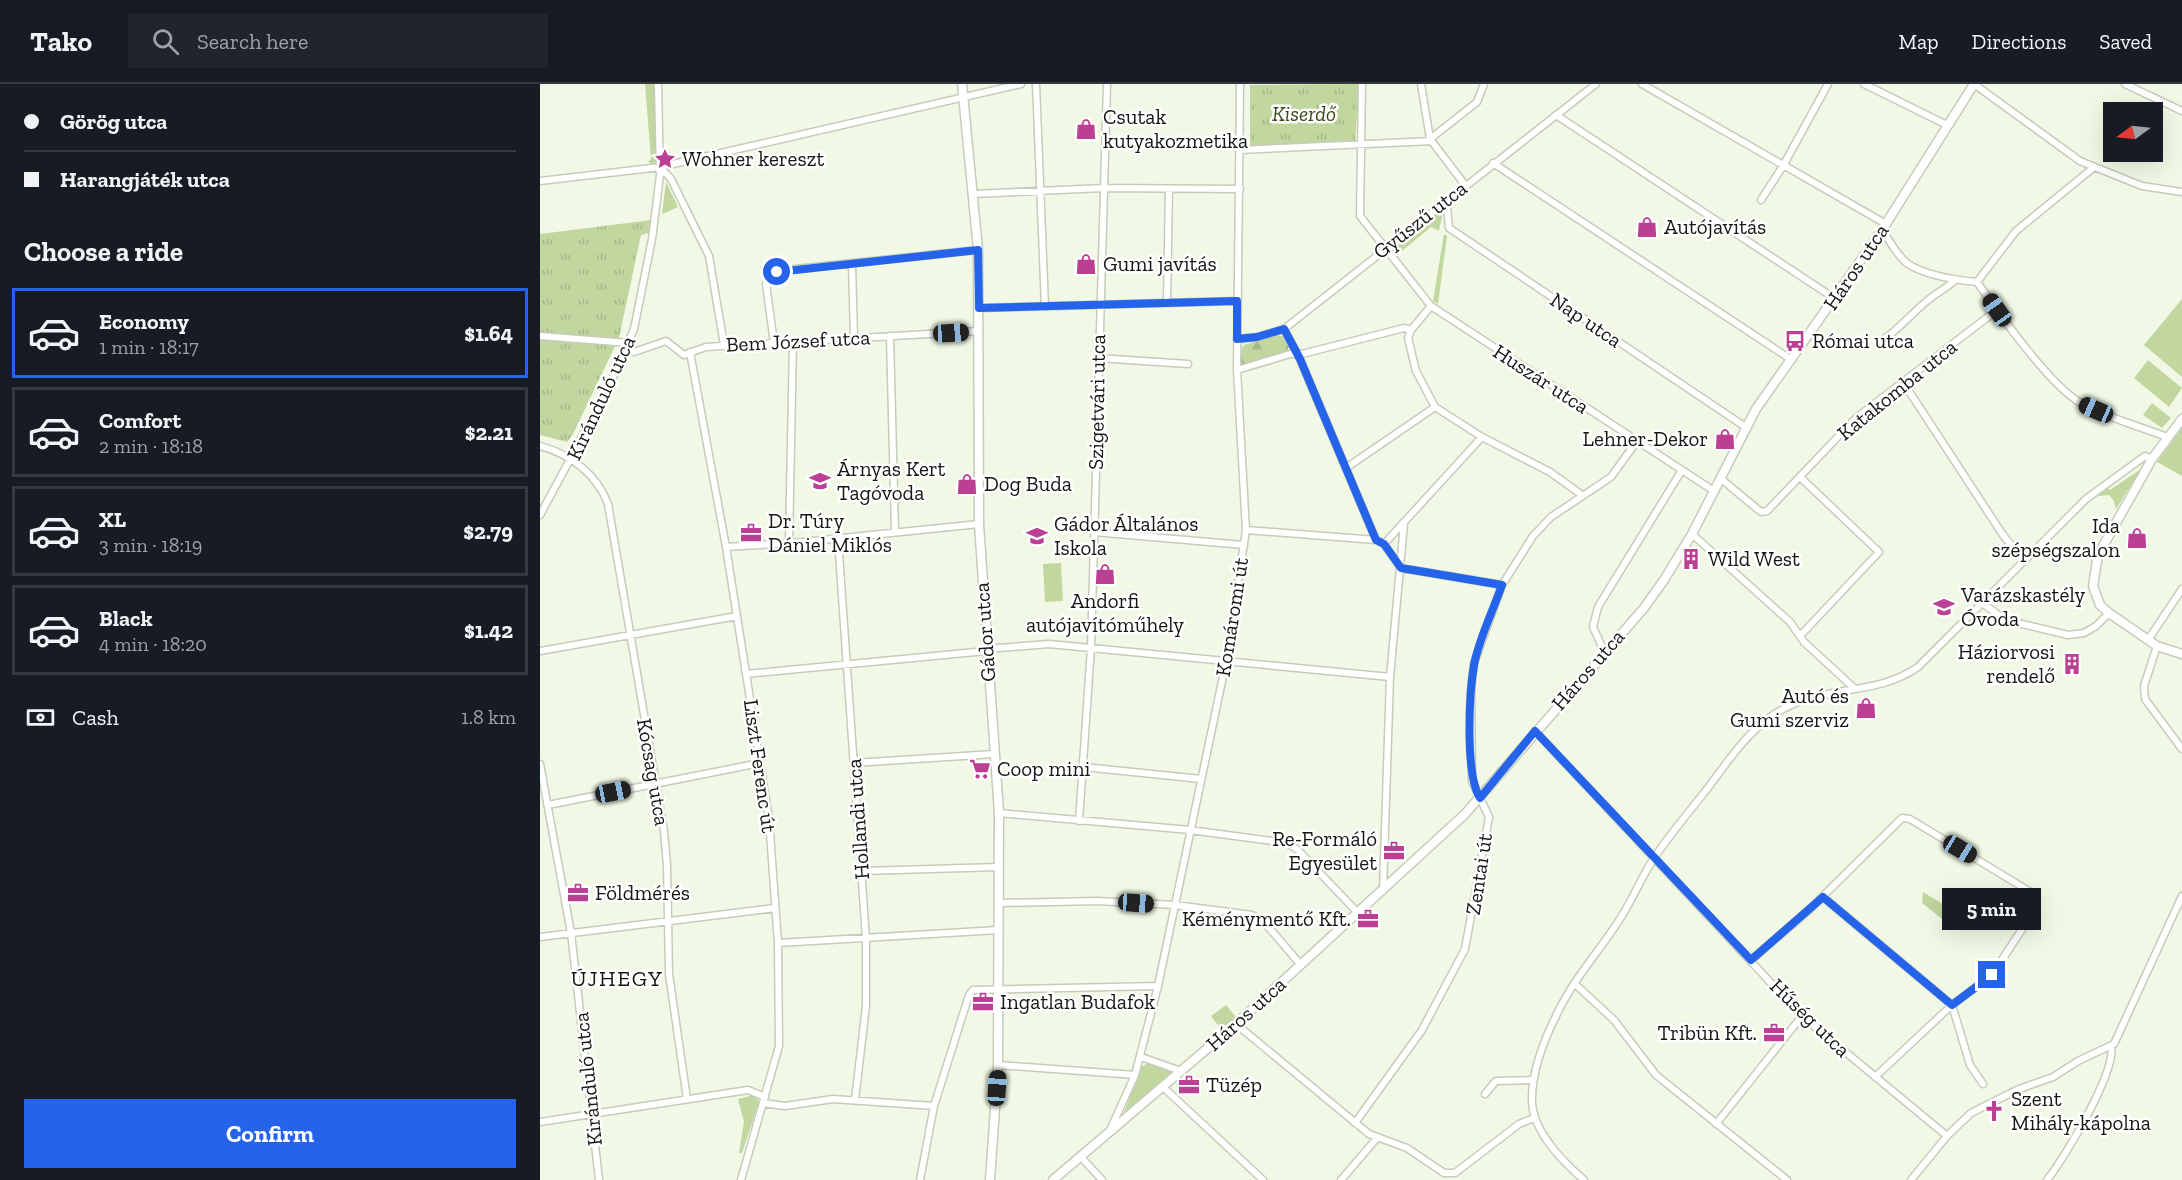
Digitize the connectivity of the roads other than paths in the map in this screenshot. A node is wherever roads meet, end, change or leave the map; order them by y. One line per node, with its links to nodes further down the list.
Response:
1 (658, 84): 25 (street, Kiránduló utca)
2 (962, 84): 16 (street, Gádor utca)
3 (1021, 84): 16 (street)
4 (1036, 84): 32 (street)
5 (1107, 84): 29 (street, Szigetvári utca)
6 (1240, 84): 22 (street, Komáromi út)
7 (1362, 84): 21 (street, Huszár utca)
8 (1421, 84): 20 (street)
9 (1484, 84): 20 (street)
10 (1596, 84): 18 (street, Gyűszű utca)
11 (1642, 84): 24 (street)
12 (1828, 84): 24 (street)
13 (1864, 84): 19 (street)
14 (1974, 84): 19 (street, Háros utca); 26 (street)
15 (2125, 84): 17 (street)
16 (963, 95): 25 (street); 34 (street, Gádor utca)
17 (2182, 111)
18 (1556, 115): 23 (street, Gyűszű utca); 43 (street)
19 (1947, 125): 37 (street, Háros utca)
20 (1431, 140): 21 (street); 28 (street)
21 (1359, 146): 22 (street); 38 (street, Huszár utca)
22 (1240, 150): 31 (street, Komáromi út)
23 (1493, 163): 28 (street, Gyűszű utca); 66 (street)
24 (1783, 166): 35 (street); 37 (street)
25 (660, 167): 27 (street); 61 (street); 62 (street, Kiránduló utca)
26 (2093, 168): 33 (street); 42 (street)
27 (540, 181)
28 (1465, 185): 36 (street, Gyűszű utca)
29 (1103, 188): 30 (street); 32 (street); 46 (street, Szigetvári utca)
30 (1169, 189): 31 (street); 45 (street)
31 (1240, 189): 44 (street, Komáromi út)
32 (1039, 191): 34 (street); 48 (street)
33 (2182, 192)
34 (973, 194): 39 (street, Gádor utca)
35 (1761, 200)
36 (1443, 202): 38 (street, Gyűszű utca); 72 (street, Nap utca)
37 (1884, 227): 41 (street); 43 (street, Háros utca)
38 (1384, 248): 47 (street, Huszár utca); 51 (street, Gyűszű utca)
39 (978, 250): 40 (street); 49 (street, Gádor utca)
40 (852, 264): 56 (street); 60 (street)
41 (1955, 280): 42 (street); 58 (street)
42 (1977, 282): 50 (street)
43 (1834, 298): 66 (street, Háros utca)
44 (1237, 301): 45 (street); 57 (street, Komáromi út)
45 (1167, 302): 46 (street)
46 (1099, 305): 48 (street); 65 (street, Szigetvári utca)
47 (1431, 306): 52 (street); 75 (street, Huszár utca)
48 (1045, 307): 49 (street)
49 (979, 308): 53 (street, Gádor utca)
50 (1997, 310): 69 (street, Katakomba utca); 74 (street)
51 (1284, 329): 57 (street, Gyűszű utca); 64 (street)
52 (1411, 330): 64 (street); 70 (street)
53 (979, 331): 55 (street, Bem József utca); 86 (street, Gádor utca)
54 (540, 336): 62 (street)
55 (890, 336): 56 (street, Bem József utca); 89 (street)
56 (854, 338): 59 (street, Bem József utca)
57 (1237, 339): 68 (street, Komáromi út)
58 (1883, 340)
59 (793, 342): 60 (street, Bem József utca); 94 (street)
60 (774, 343): 61 (street, Bem József utca)
61 (724, 345): 63 (street, Bem József utca)
62 (628, 346): 63 (street); 78 (street, Kiránduló utca)
63 (690, 352): 97 (street, Liszt Ferenc út)
64 (1297, 354): 68 (street); 79 (street)
65 (1098, 358): 67 (street); 90 (street, Szigetvári utca)
66 (1792, 360): 72 (street, Háros utca)
67 (1188, 364)
68 (1237, 370): 88 (street, Komáromi út)
69 (1903, 382): 81 (street, Katakomba utca); 98 (street)
70 (1435, 407): 73 (street); 79 (street)
71 (2182, 419): 74 (street)
72 (1747, 428): 82 (street, Háros utca)
73 (1482, 437): 84 (street); 87 (street)
74 (2167, 437): 77 (street)
75 (1637, 441): 80 (street, Huszár utca); 84 (street, Zentai út)
76 (540, 446): 78 (street, Kócsag utca)
77 (2152, 459): 98 (street); 103 (street)
78 (572, 460): 85 (street, Kiránduló utca); 105 (street, Kócsag utca)
79 (1346, 468): 93 (street)
80 (1682, 470): 83 (street, Huszár utca); 112 (street)
81 (1800, 477): 82 (street, Katakomba utca); 106 (street)
82 (1720, 478): 83 (street, Háros utca)
83 (1714, 491): 91 (street, Háros utca)
84 (1582, 495): 100 (street, Zentai út)
85 (540, 515)
86 (979, 524): 89 (street); 110 (street, Gádor utca)
87 (1404, 524): 95 (street); 99 (street)
88 (1246, 530): 93 (street); 96 (street, Komáromi út)
89 (895, 532): 92 (street)
90 (1094, 532): 96 (street); 109 (street, Szigetvári utca)
91 (1692, 534): 106 (street); 112 (street, Háros utca)
92 (838, 539): 94 (street); 115 (street, Hollandi utca)
93 (1376, 540): 95 (street)
94 (789, 543): 97 (street)
95 (1384, 544): 99 (street)
96 (1244, 545): 114 (street, Komáromi út)
97 (726, 547): 104 (street, Liszt Ferenc út)
98 (2024, 561): 102 (street)
99 (1401, 568): 100 (street); 117 (street)
100 (1502, 585): 128 (street, Zentai út)
101 (2182, 589): 107 (street)
102 (1981, 602): 103 (street); 118 (street)
103 (2109, 613): 107 (street)
104 (737, 616): 105 (street); 116 (street, Liszt Ferenc út)
105 (630, 636): 111 (street); 127 (street, Kócsag utca)
106 (1800, 636): 118 (street)
107 (2148, 640): 108 (street)
108 (2157, 646): 113 (street); 120 (street)
109 (1091, 648): 110 (street); 114 (street); 125 (street, Szigetvári utca)
110 (986, 650): 115 (street); 121 (street, Gádor utca)
111 (540, 651)
112 (1604, 651): 119 (street, Háros utca)
113 (2182, 654)
114 (1226, 662): 117 (street); 126 (street, Komáromi út)
115 (847, 664): 116 (street); 123 (street, Hollandi utca)
116 (746, 674): 122 (street, Liszt Ferenc út)
117 (1390, 677): 137 (street)
118 (1855, 689): 134 (street)
119 (1535, 731): 128 (street, Háros utca); 134 (street, Hűség utca)
120 (2182, 749)
121 (994, 754): 123 (street); 131 (street, Gádor utca)
122 (760, 763): 127 (street); 142 (street, Liszt Ferenc út)
123 (854, 763): 136 (street, Hollandi utca)
124 (540, 764): 130 (street, Kiránduló utca)
125 (1084, 767): 126 (street); 132 (street, Szigetvári utca)
126 (1202, 779): 133 (street, Komáromi út)
127 (656, 784): 130 (street); 144 (street, Kócsag utca)
128 (1480, 798): 137 (street, Háros utca); 175 (street, Zentai út)
129 (540, 802): 130 (street)
130 (548, 803): 146 (street, Kiránduló utca)
131 (999, 813): 132 (street); 135 (street, Gádor utca)
132 (1079, 821): 133 (street)
133 (1190, 831): 141 (street, Komáromi út); 143 (street)
134 (1653, 859): 150 (street, Hűség utca); 152 (street)
135 (999, 867): 136 (street); 140 (street, Gádor utca)
136 (861, 871): 148 (street, Hollandi utca)
137 (1383, 892): 143 (street, Háros utca)
138 (2182, 896): 158 (street)
139 (1823, 897): 150 (street); 155 (street); 155 (street)
140 (999, 903): 141 (street); 145 (street, Gádor utca)
141 (1175, 905): 151 (street); 153 (street, Komáromi út)
142 (776, 908): 144 (street); 149 (street, Liszt Ferenc út)
143 (1358, 913): 151 (street, Háros utca)
144 (668, 923): 146 (street); 168 (street, Kócsag utca)
145 (999, 930): 148 (street); 154 (street, Gádor utca)
146 (571, 933): 147 (street); 172 (street, Kiránduló utca)
147 (540, 937)
148 (866, 939): 149 (street); 170 (street, Hollandi utca)
149 (778, 943): 169 (street, Liszt Ferenc út)
150 (1751, 960): 156 (street, Hűség utca)
151 (1301, 964): 157 (street, Háros utca)
152 (1575, 984): 164 (street); 176 (street)
153 (1158, 986): 154 (street); 159 (street, Komáromi út)
154 (1000, 988): 160 (street, Gádor utca); 171 (street)
155 (1952, 1005): 163 (street); 165 (street)
156 (1802, 1016): 163 (street, Hűség utca); 176 (street)
157 (1236, 1024): 161 (street, Háros utca); 175 (street)
158 (2111, 1046): 178 (street); 193 (street)
159 (1141, 1057): 161 (street); 162 (street, Komáromi út)
160 (999, 1065): 162 (street); 185 (street, Gádor utca)
161 (1181, 1071): 166 (street, Háros utca)
162 (1135, 1076): 177 (street, Komáromi út)
163 (1875, 1077): 178 (street, Hűség utca)
164 (1533, 1080): 167 (street); 173 (street)
165 (1983, 1084)
166 (1163, 1087): 177 (street, Háros utca); 188 (street)
167 (1485, 1094)
168 (687, 1099): 169 (street); 172 (street)
169 (764, 1100): 170 (street); 183 (street, Liszt Ferenc út)
170 (855, 1100): 171 (street)
171 (934, 1106): 184 (street)
172 (591, 1114): 174 (street); 182 (street, Kiránduló utca)
173 (1534, 1118): 181 (street); 190 (street)
174 (540, 1122)
175 (1355, 1123): 179 (street)
176 (1716, 1124): 191 (street)
177 (1107, 1135): 180 (street, Háros utca)
178 (1947, 1136): 192 (street)
179 (1377, 1138): 181 (street); 189 (street)
180 (1081, 1157): 186 (street, Háros utca); 187 (street)
181 (1455, 1177)
182 (599, 1180)
183 (741, 1180)
184 (920, 1180)
185 (990, 1180)
186 (1053, 1180)
187 (1102, 1180)
188 (1263, 1180)
189 (1341, 1180)
190 (1584, 1180)
191 (1787, 1180)
192 (1911, 1180)
193 (2047, 1180)

